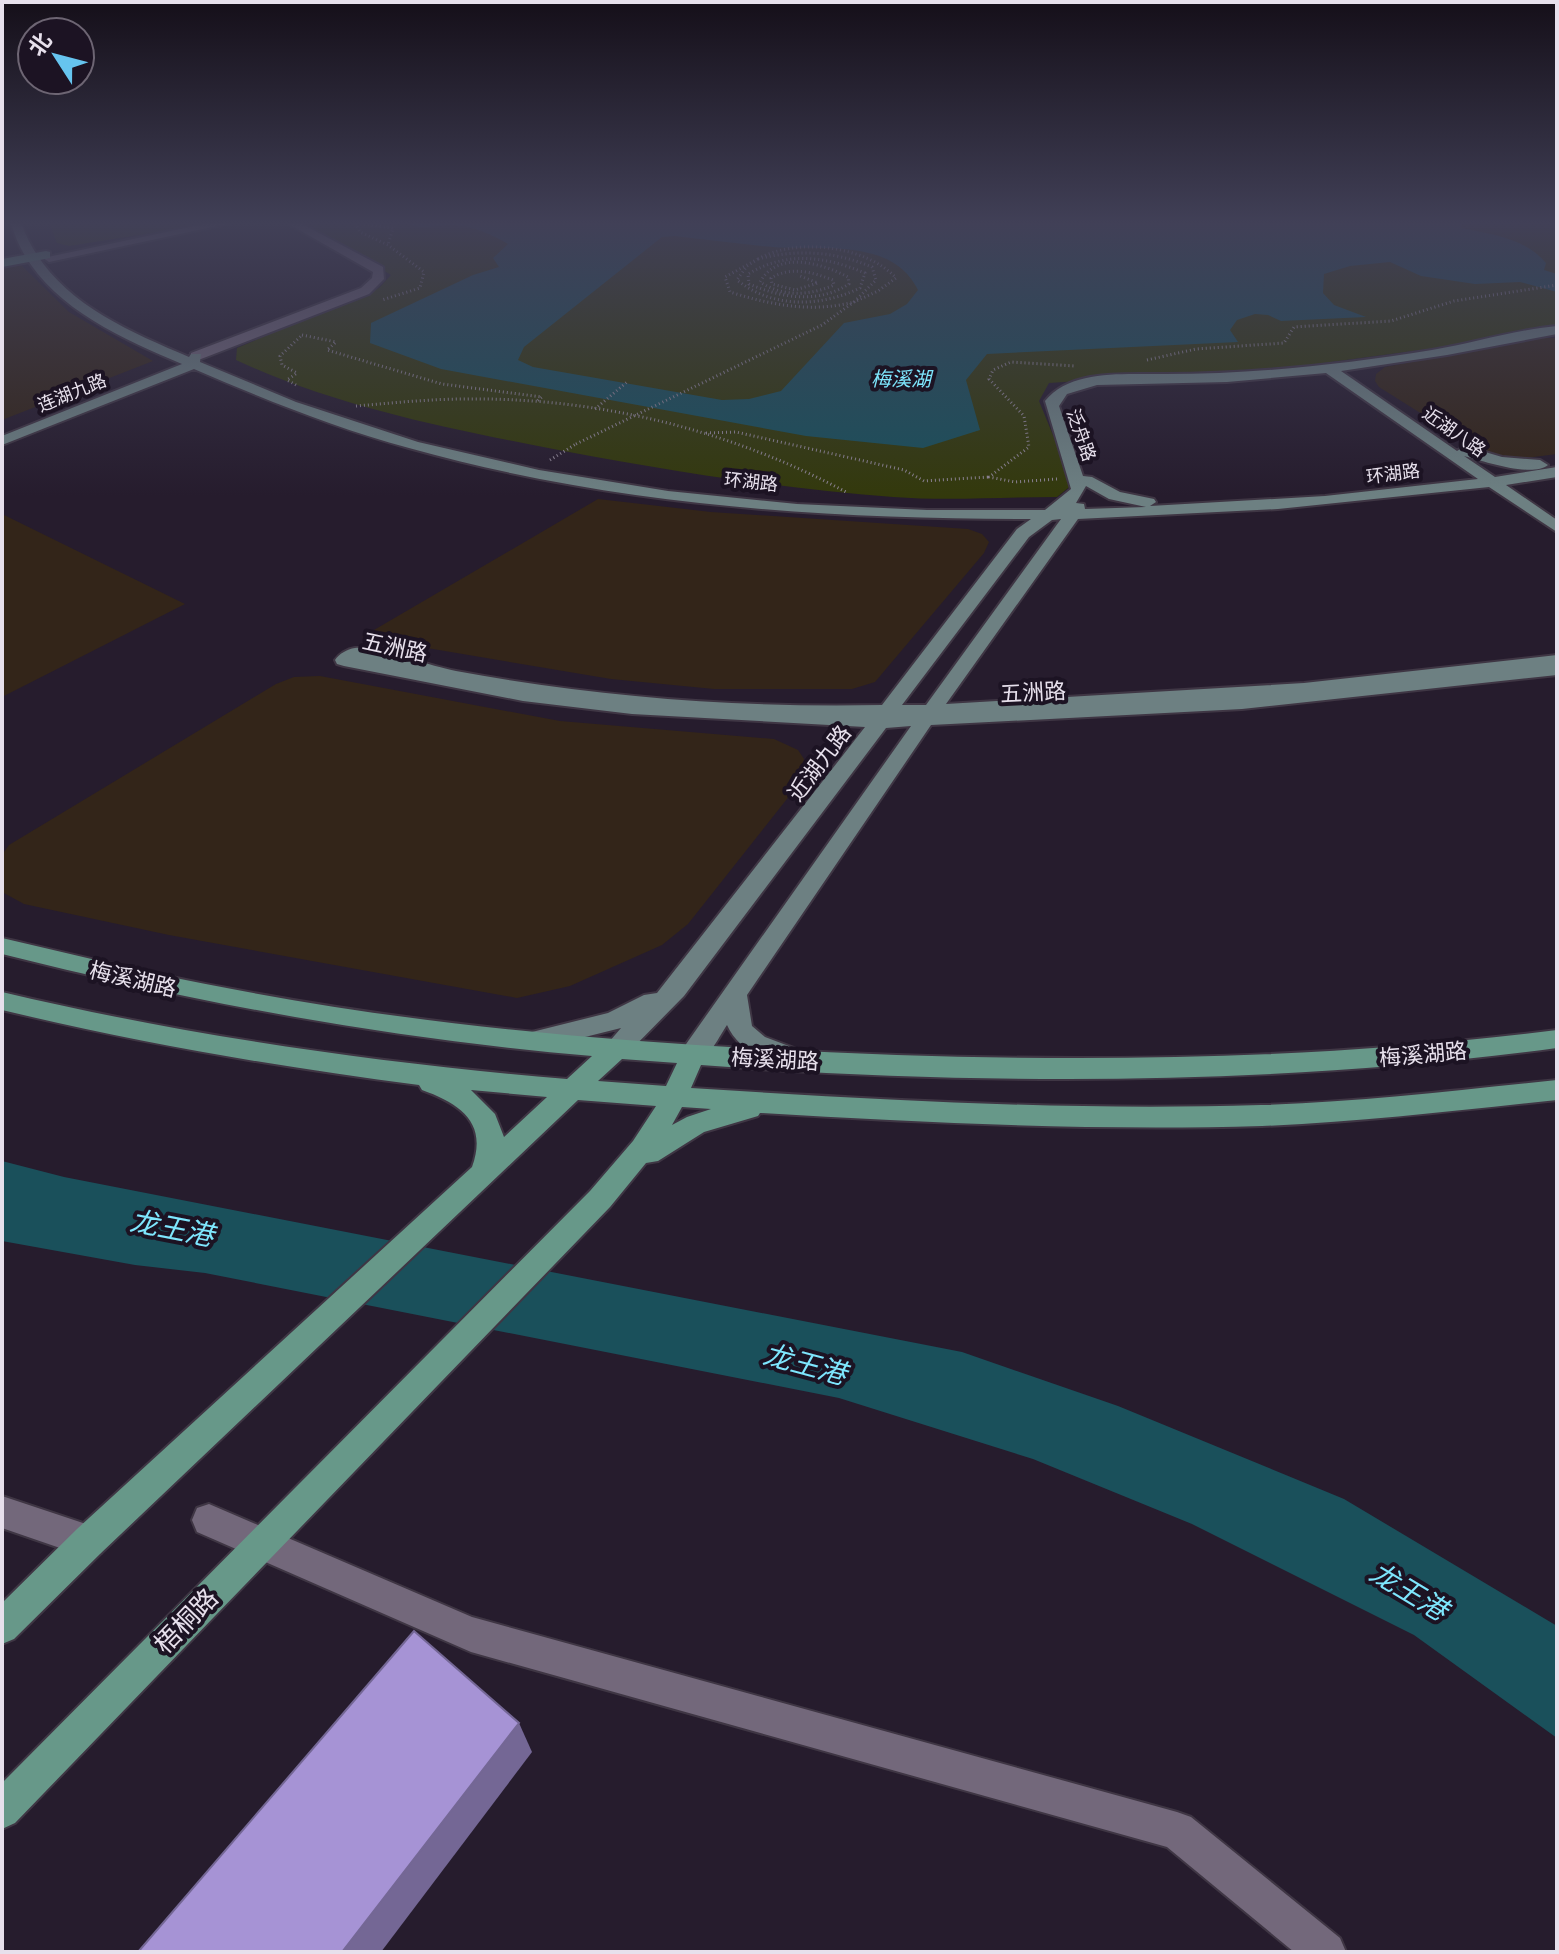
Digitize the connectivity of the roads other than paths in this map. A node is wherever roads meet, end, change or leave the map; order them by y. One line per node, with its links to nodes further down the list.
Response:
1 (103, 314): 4 (main road, 环湖路)
2 (304, 314): 4 (street)
3 (1557, 332): 5 (main road, 泛舟路); 6 (main road, 泛舟路)
4 (190, 358): 9 (main road, 连湖九路); 10 (main road, 连湖九路); 17 (main road, 环湖路); 22 (main road, 环湖路)
5 (1377, 366): 6 (main road, 泛舟路); 8 (main road)
6 (1338, 370): 7 (main road, 泛舟路); 8 (main road, 近湖八路); 17 (main road, 泛舟路)
7 (1296, 376): 8 (main road); 17 (main road, 泛舟路)
8 (1361, 386): 11 (main road, 近湖八路); 12 (main road, 近湖八路)
9 (2, 432)
10 (2, 441)
11 (1442, 448): 14 (main road, 近湖八路); 15 (main road)
12 (1465, 451): 13 (main road); 14 (main road, 近湖八路)
13 (1551, 468): 14 (main road, 环湖路); 20 (main road)
14 (1494, 477): 15 (main road, 环湖路); 16 (main road, 环湖路); 19 (main road, 近湖八路); 20 (main road, 近湖八路)
15 (1424, 481): 18 (main road, 环湖路)
16 (1440, 488): 19 (main road); 21 (main road, 环湖路)
17 (1065, 503): 18 (main road, 环湖路); 18 (main road); 21 (main road, 环湖路); 22 (main road, 环湖路); 24 (main road, 近湖九路); 25 (main road)
18 (1154, 503)
19 (1523, 504): 23 (main road, 近湖八路)
20 (1550, 508)
21 (1135, 513): 25 (main road)
22 (950, 515): 24 (main road)
23 (1557, 527)
24 (1012, 547): 28 (main road, 近湖九路)
25 (1045, 552): 29 (main road)
26 (1557, 661): 31 (main road, 五洲路)
27 (1557, 669): 31 (main road, 五洲路)
28 (915, 675): 30 (main road); 34 (main road, 近湖九路)
29 (952, 681): 31 (main road); 32 (main road)
30 (831, 712): 33 (main road, 五洲路); 34 (main road, 五洲路)
31 (982, 714): 32 (main road, 五洲路); 36 (main road)
32 (927, 717): 34 (main road, 五洲路); 36 (main road)
33 (783, 718): 34 (main road, 五洲路); 35 (main road)
34 (882, 718): 35 (main road, 近湖九路)
35 (852, 759): 38 (main road, 近湖九路)
36 (898, 759): 39 (main road)
37 (2, 946): 42 (main road, 梅溪湖路)
38 (687, 975): 42 (main road); 43 (main road, 近湖九路)
39 (735, 993): 44 (main road); 45 (main road)
40 (2, 1001): 46 (main road, 梅溪湖路)
41 (1557, 1039): 45 (main road, 梅溪湖路)
42 (526, 1042): 43 (main road, 梅溪湖路)
43 (616, 1049): 44 (main road, 梅溪湖路); 48 (main road)
44 (693, 1054): 45 (main road, 梅溪湖路); 49 (main road)
45 (803, 1061)
46 (399, 1073): 48 (main road, 梅溪湖路); 52 (main road)
47 (1557, 1090): 50 (main road, 梅溪湖路)
48 (572, 1091): 49 (main road, 梅溪湖路); 52 (main road)
49 (676, 1097): 50 (main road, 梅溪湖路); 51 (main road)
50 (774, 1104): 51 (main road)
51 (624, 1172): 57 (main road, 梧桐路)
52 (483, 1173): 55 (main road)
53 (2, 1512): 55 (street)
54 (209, 1520): 58 (street)
55 (89, 1541): 56 (main road)
56 (2, 1627)
57 (2, 1810)
58 (1326, 1952)

